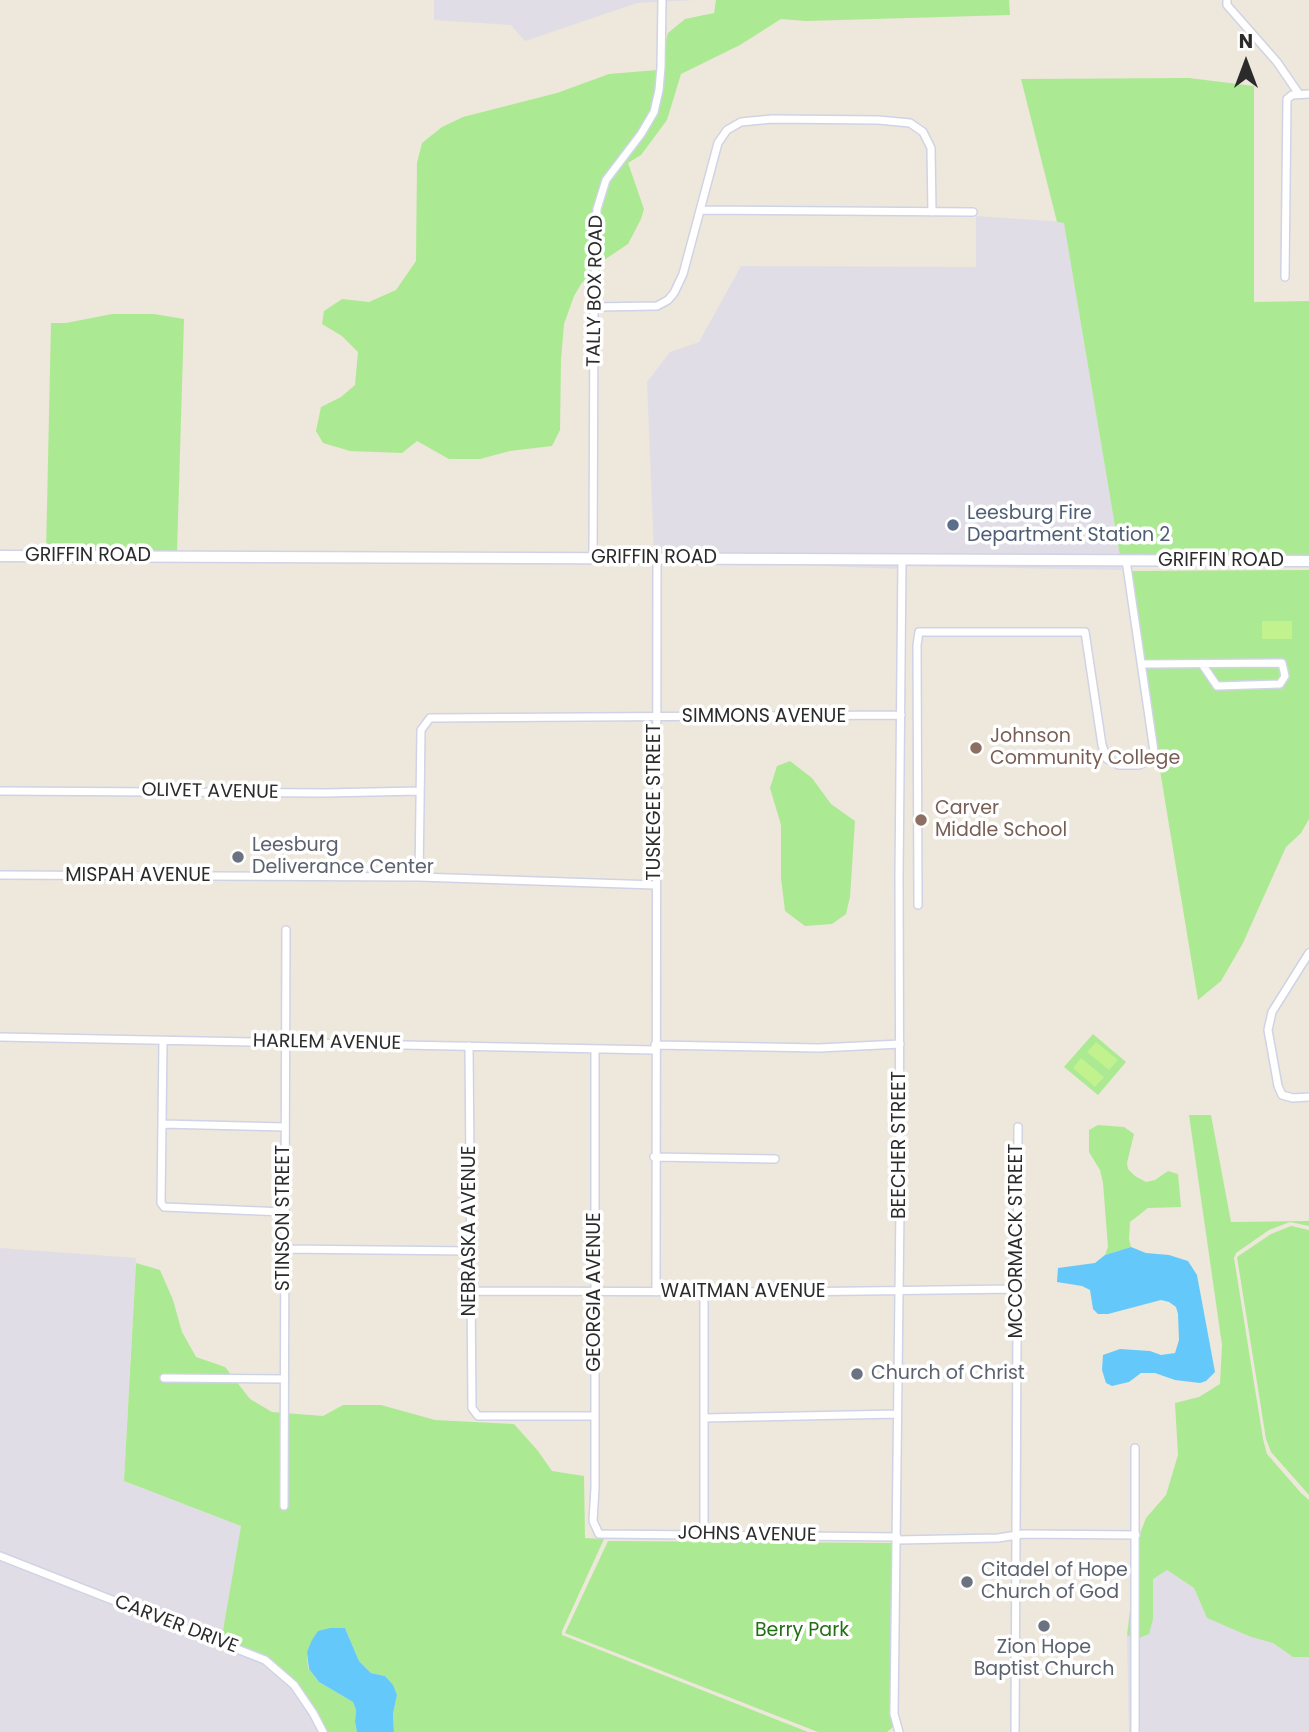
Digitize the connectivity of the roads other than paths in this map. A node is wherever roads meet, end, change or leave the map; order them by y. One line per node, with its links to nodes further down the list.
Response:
1 (662, 0): 9 (street, TALLY BOX ROAD)
2 (1227, 0): 4 (street)
3 (1309, 93): 4 (street)
4 (1300, 94): 8 (street)
5 (700, 210): 6 (street); 6 (street); 9 (street)
6 (932, 212): 7 (street)
7 (973, 212)
8 (1285, 276)
9 (594, 307): 11 (street, TALLY BOX ROAD)
10 (0, 556): 11 (street, GRIFFIN ROAD)
11 (593, 558): 12 (street, GRIFFIN ROAD)
12 (657, 558): 13 (street, GRIFFIN ROAD); 19 (street, TUSKEGEE STREET)
13 (902, 559): 14 (street, GRIFFIN ROAD); 18 (street, BEECHER STREET)
14 (1126, 560): 15 (street, GRIFFIN ROAD); 16 (street)
15 (1309, 561)
16 (1141, 664): 17 (street); 25 (street)
17 (1202, 664): 17 (street)
18 (901, 715): 19 (street, SIMMONS AVENUE); 31 (street, BEECHER STREET)
19 (656, 717): 21 (street, SIMMONS AVENUE); 24 (street, TUSKEGEE STREET)
20 (0, 791): 21 (street, OLIVET AVENUE)
21 (419, 791): 23 (street)
22 (0, 875): 23 (street, MISPAH AVENUE)
23 (419, 877): 24 (street, MISPAH AVENUE)
24 (655, 885): 33 (street, TUSKEGEE STREET)
25 (918, 905)
26 (286, 930): 29 (street, STINSON STREET)
27 (1309, 953): 35 (street)
28 (0, 1037): 30 (street, HARLEM AVENUE)
29 (286, 1041): 30 (street, HARLEM AVENUE); 32 (street, HARLEM AVENUE); 37 (street, STINSON STREET)
30 (163, 1042): 36 (street)
31 (900, 1044): 33 (street, HARLEM AVENUE); 46 (street, BEECHER STREET)
32 (469, 1046): 34 (street, HARLEM AVENUE); 43 (street, NEBRASKA AVENUE)
33 (655, 1048): 34 (street, HARLEM AVENUE); 39 (street, TUSKEGEE STREET)
34 (595, 1049): 47 (street, GEORGIA AVENUE)
35 (1309, 1097)
36 (163, 1124): 37 (street); 41 (street)
37 (285, 1127): 41 (street, STINSON STREET)
38 (1018, 1128): 44 (street, MCCORMACK STREET)
39 (654, 1157): 40 (street); 48 (street, TUSKEGEE STREET)
40 (775, 1159)
41 (284, 1212): 42 (street, STINSON STREET)
42 (284, 1249): 43 (street); 51 (street, STINSON STREET)
43 (470, 1251): 45 (street, NEBRASKA AVENUE)
44 (1016, 1289): 46 (street, WAITMAN AVENUE); 59 (street, MCCORMACK STREET)
45 (470, 1291): 47 (street, WAITMAN AVENUE); 53 (street, NEBRASKA AVENUE)
46 (899, 1291): 49 (street, WAITMAN AVENUE); 52 (street, BEECHER STREET)
47 (595, 1292): 48 (street, WAITMAN AVENUE); 53 (street, GEORGIA AVENUE)
48 (656, 1292): 49 (street, WAITMAN AVENUE)
49 (704, 1292): 54 (street)
50 (164, 1378): 51 (street)
51 (284, 1379): 56 (street, STINSON STREET)
52 (897, 1415): 54 (street); 61 (street, BEECHER STREET)
53 (594, 1416): 57 (street, GEORGIA AVENUE)
54 (704, 1418): 58 (street)
55 (1135, 1448): 60 (street)
56 (284, 1506)
57 (599, 1534): 58 (street, JOHNS AVENUE)
58 (704, 1535): 61 (street, JOHNS AVENUE)
59 (1015, 1535): 60 (street, JOHNS AVENUE); 61 (street, JOHNS AVENUE); 65 (street, MCCORMACK STREET)
60 (1136, 1535): 66 (street)
61 (897, 1539): 63 (street, BEECHER STREET)
62 (0, 1556): 64 (street, CARVER DRIVE)
63 (899, 1731)
64 (323, 1732)
65 (1015, 1732)
66 (1135, 1732)

